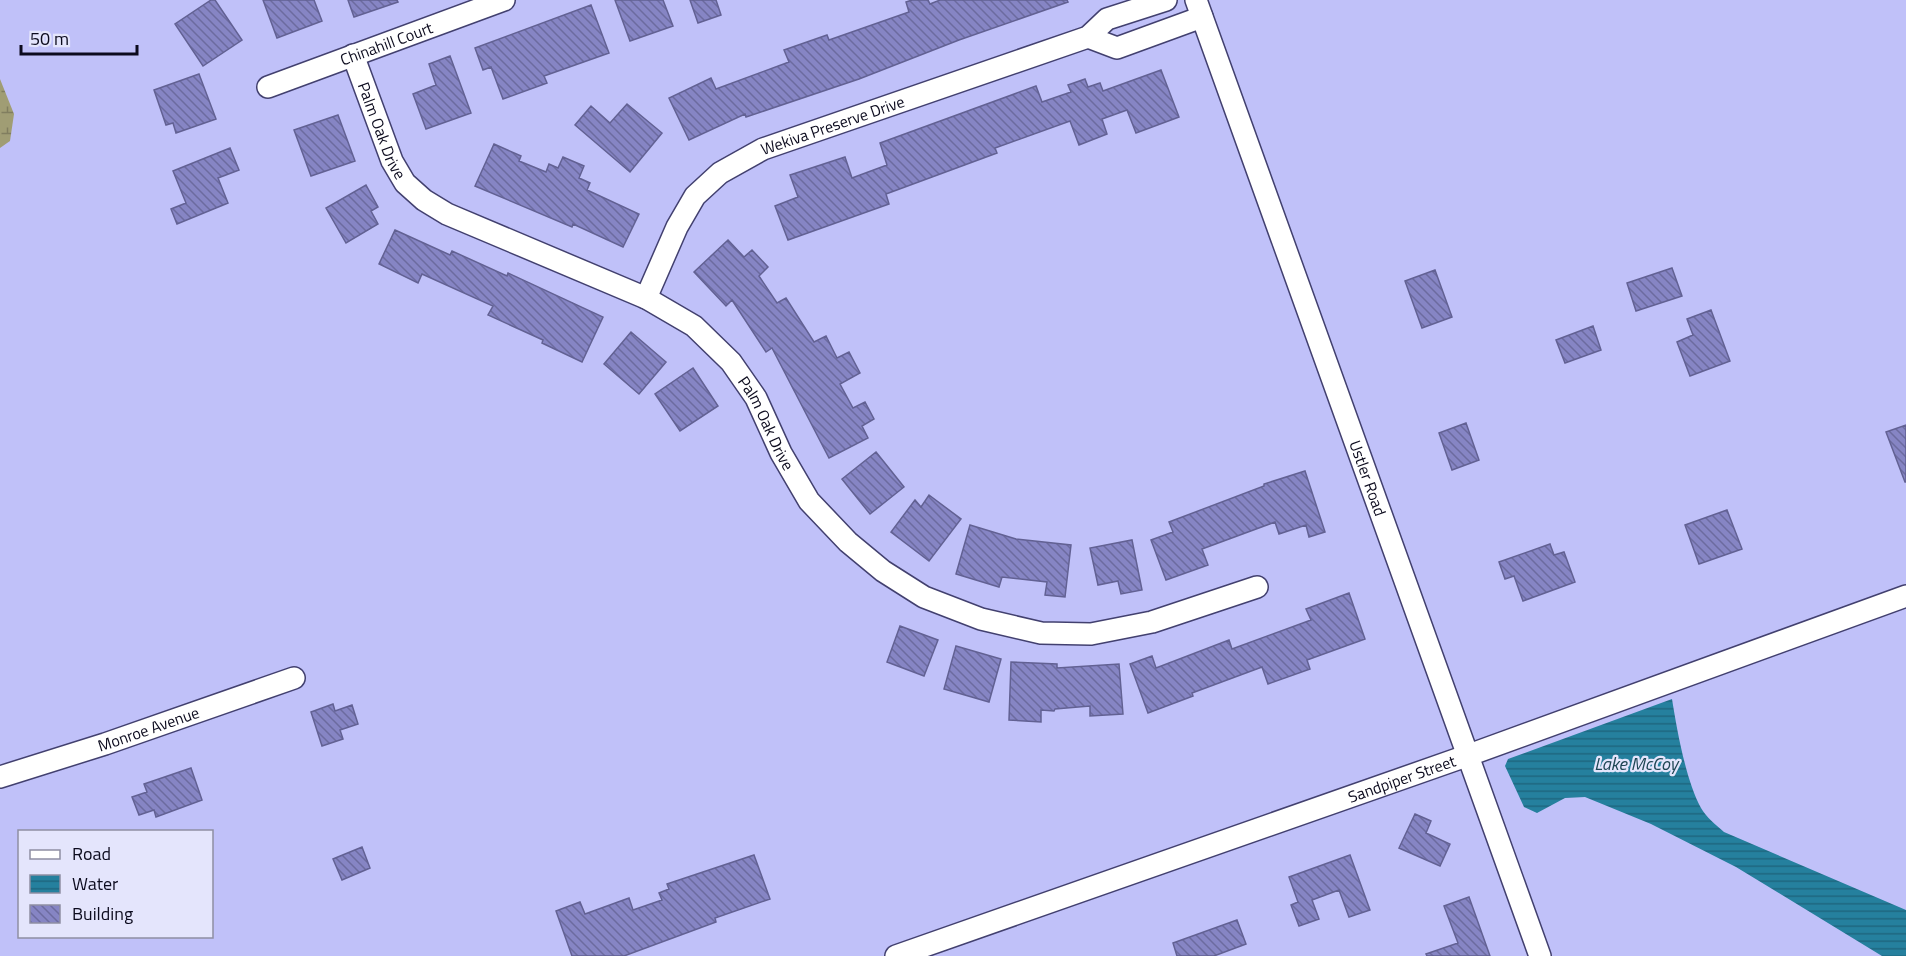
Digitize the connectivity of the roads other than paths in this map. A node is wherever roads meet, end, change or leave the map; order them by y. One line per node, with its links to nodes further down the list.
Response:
1 (504, 0): 7 (street, Chinahill Court)
2 (1166, 0): 4 (street, Wekiva Preserve Drive)
3 (1199, 8): 6 (street); 13 (street, Ustler Road)
4 (1137, 10): 5 (street, Wekiva Preserve Drive); 6 (street)
5 (1088, 37): 6 (street); 9 (street, Wekiva Preserve Drive)
6 (1146, 37)
7 (353, 56): 8 (street, Chinahill Court); 9 (street, Palm Oak Drive)
8 (268, 87)
9 (646, 298): 10 (street, Palm Oak Drive)
10 (1257, 587)
11 (1906, 596): 13 (street, Sandpiper Street)
12 (294, 678): 14 (street, Monroe Avenue)
13 (1469, 755): 15 (street, Sandpiper Street); 16 (street, Ustler Road)
14 (0, 777)
15 (896, 956)
16 (1540, 956)

